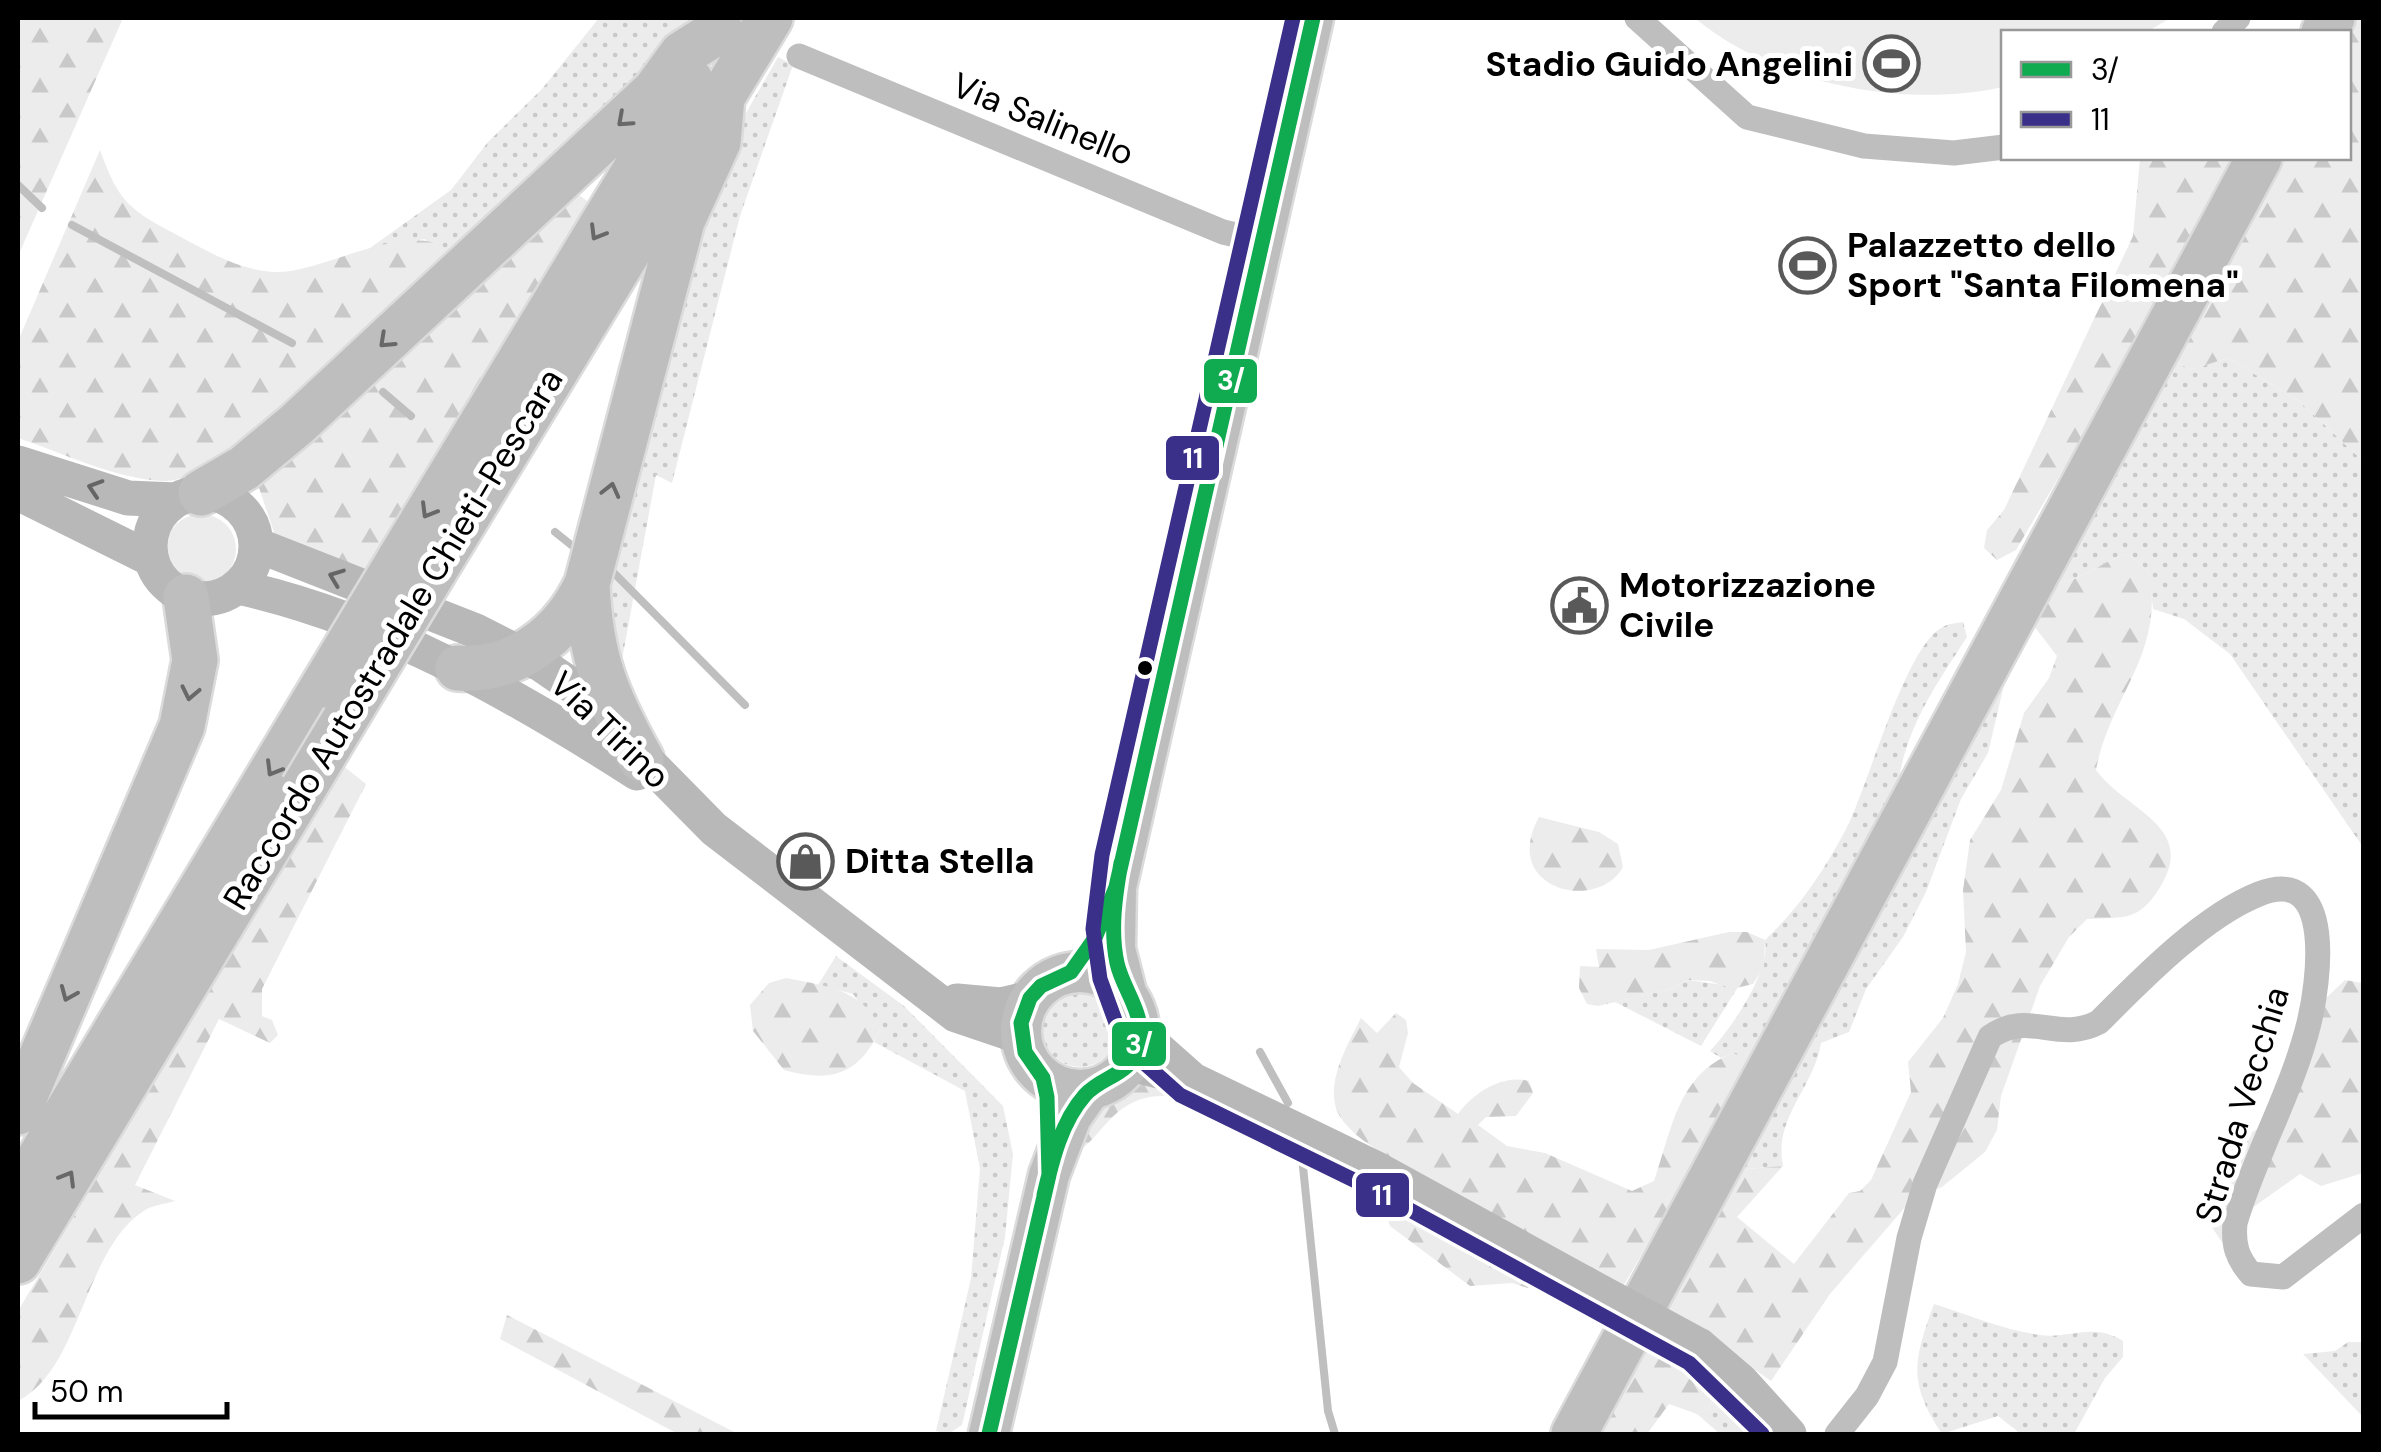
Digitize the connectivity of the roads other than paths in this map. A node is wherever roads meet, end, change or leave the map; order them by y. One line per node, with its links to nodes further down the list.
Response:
1 (770, 18): 6 (highway, Raccordo Autostradale Chieti-Pescara)
2 (1313, 18): 9 (main road)
3 (1636, 18): 7 (street)
4 (724, 24): 12 (highway, one-way to 12); 15 (highway, Raccordo Autostradale Chieti-Pescara, one-way to 15)
5 (799, 56): 9 (street, Via Salinello)
6 (722, 97): 15 (highway, Raccordo Autostradale Chieti-Pescara); 16 (highway, one-way to 6)
7 (2001, 147)
8 (2258, 160): 36 (highway)
9 (1262, 241): 23 (main road)
10 (18, 464): 12 (main road, one-way to 10)
11 (18, 493): 14 (main road)
12 (188, 496): 13 (main road); 14 (main road)
13 (257, 545): 17 (main road); 19 (main road, Via Tirino, one-way to 13)
14 (151, 560): 18 (main road)
15 (416, 566): 32 (highway, Raccordo Autostradale Chieti-Pescara, one-way to 32, bridge); 34 (highway, Raccordo Autostradale Chieti-Pescara, one-way to 15, bridge)
16 (586, 584): 19 (highway); 21 (highway)
17 (238, 587): 18 (main road); 20 (main road, Via Tirino)
18 (186, 597): 30 (highway, one-way to 30)
19 (523, 654): 20 (highway); 21 (main road, Via Tirino)
20 (458, 668): 22 (main road, Via Tirino)
21 (641, 758): 22 (main road, Via Tirino)
22 (684, 802): 26 (main road, Via Tirino)
23 (1116, 887): 24 (main road); 25 (main road)
24 (1070, 972): 25 (main road); 26 (main road)
25 (1126, 992): 27 (main road)
26 (1026, 1018): 28 (main road)
27 (1135, 1048): 29 (main road); 37 (main road, bridge)
28 (1043, 1078): 29 (main road); 31 (main road)
29 (1090, 1090): 31 (main road)
30 (18, 1112)
31 (1049, 1175): 35 (main road)
32 (18, 1194)
33 (2364, 1215): 38 (street, Strada Vecchia)
34 (18, 1262)
35 (989, 1434)
36 (1574, 1434)
37 (1789, 1434)
38 (1837, 1434)

